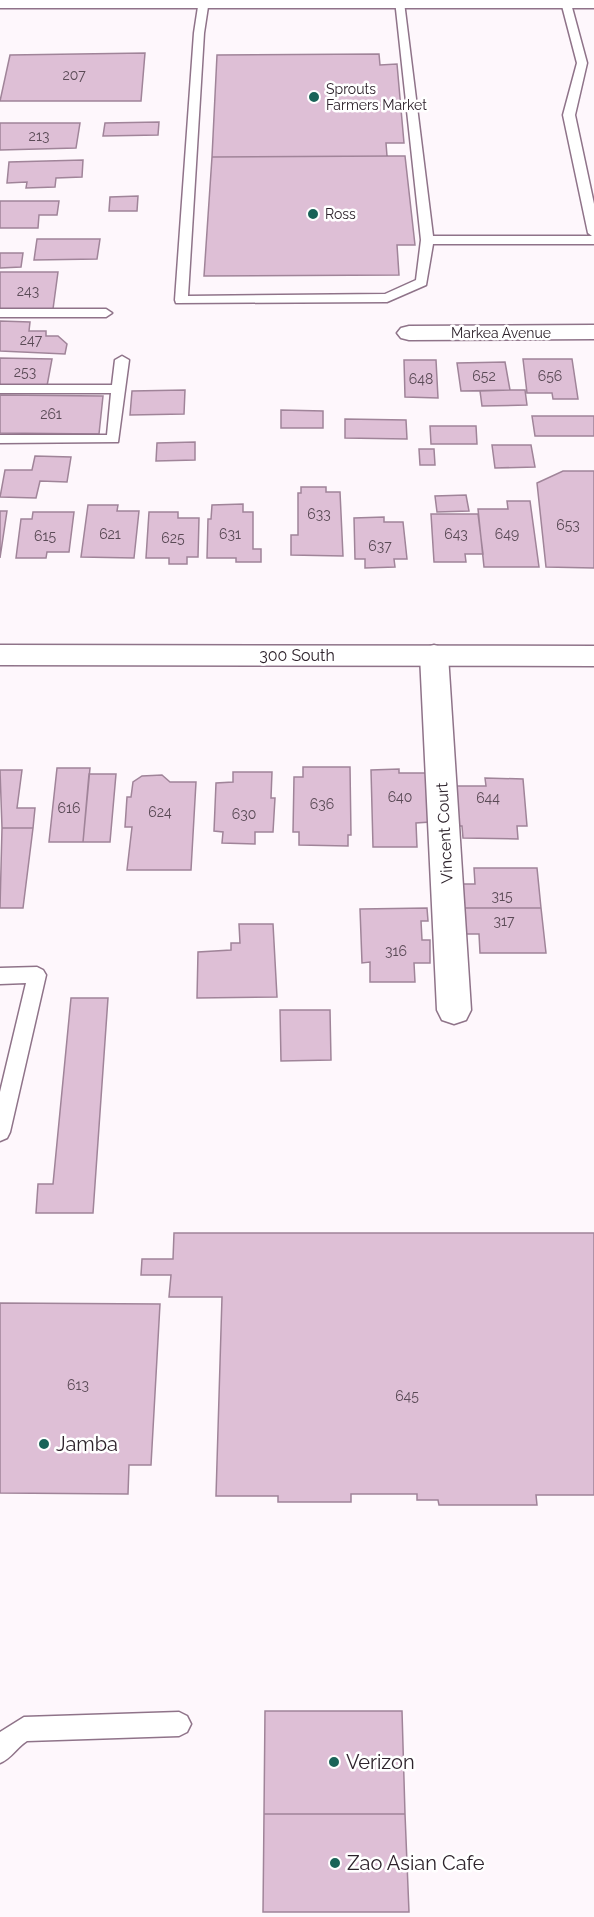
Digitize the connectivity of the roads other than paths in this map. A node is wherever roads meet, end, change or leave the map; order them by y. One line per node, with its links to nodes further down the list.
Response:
1 (204, 1): 2 (street); 4 (street); 10 (lane)
2 (379, 1): 5 (street)
3 (480, 1): 5 (street); 6 (street)
4 (0, 2)
5 (399, 2): 10 (lane)
6 (566, 2): 7 (street); 8 (lane)
7 (594, 2)
8 (592, 214): 9 (lane)
9 (594, 233)
10 (427, 240): 11 (lane)
11 (594, 240)
12 (106, 312): 13 (lane)
13 (0, 313)
14 (594, 332): 15 (street, Markea Avenue)
15 (409, 333)
16 (122, 360): 18 (lane)
17 (0, 389): 18 (lane)
18 (119, 389): 19 (lane)
19 (0, 439)
20 (0, 655): 21 (street, 300 South)
21 (434, 655): 22 (street, 300 South); 24 (street, Vincent Court)
22 (594, 656)
23 (0, 976): 25 (lane)
24 (454, 1010)
25 (0, 1132)
26 (179, 1725): 27 (lane)
27 (0, 1751)

